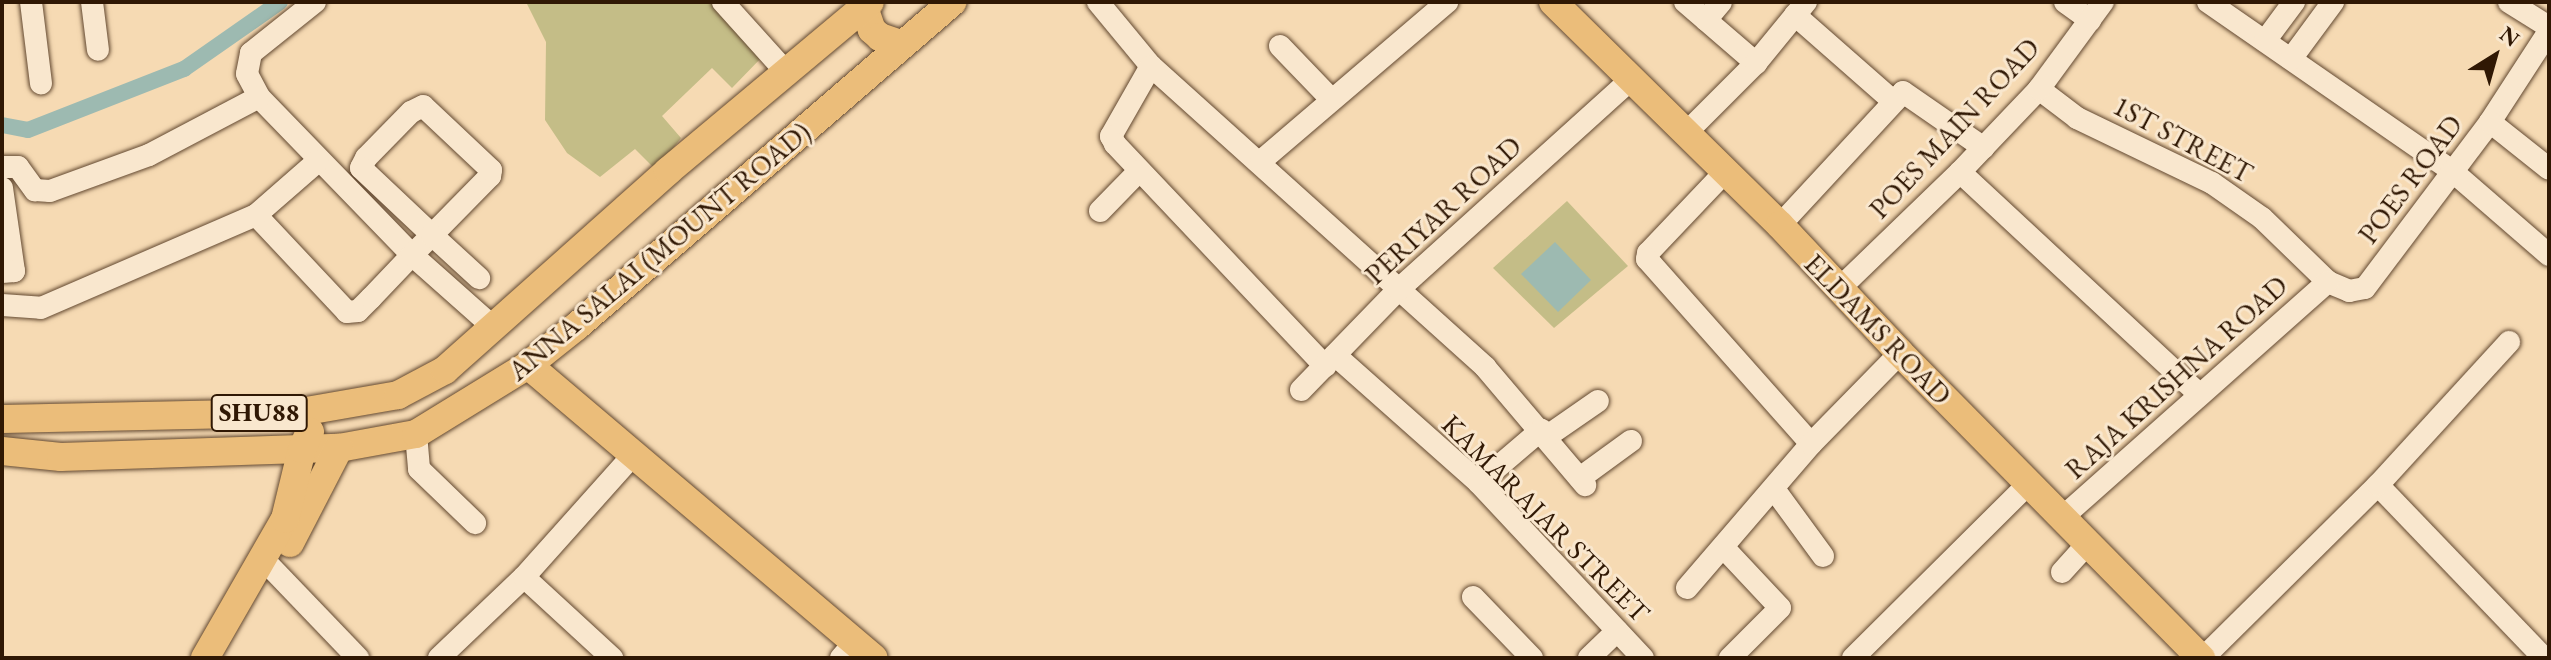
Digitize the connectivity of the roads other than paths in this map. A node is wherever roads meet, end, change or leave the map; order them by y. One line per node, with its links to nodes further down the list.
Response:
1 (31, 2): 31 (street)
2 (92, 2): 24 (street)
3 (315, 2): 33 (street)
4 (723, 2): 29 (street)
5 (952, 2): 22 (main road, ANNA SALAI (MOUNT ROAD) / SHU88)
6 (1098, 2): 27 (street, KAMARAJAR STREET)
7 (1447, 2): 34 (street)
8 (1553, 2): 30 (main road, ELDAMS ROAD)
9 (1685, 2): 19 (street)
10 (1721, 2): 19 (street)
11 (2065, 2): 18 (street)
12 (2208, 2): 21 (street)
13 (2294, 2): 21 (street)
14 (2333, 2): 25 (street)
15 (2509, 2): 20 (street)
16 (1801, 9): 26 (street); 35 (street)
17 (860, 10): 22 (main road); 28 (main road); 29 (main road, ANNA SALAI (MOUNT ROAD) / SHU88)
18 (2097, 11): 32 (street, POES MAIN ROAD)
19 (1706, 20): 26 (street)
20 (2549, 29): 36 (street, POES ROAD)
21 (2272, 32): 25 (street)
22 (903, 45): 28 (main road, ANNA SALAI (MOUNT ROAD) / SHU88)
23 (1280, 46): 34 (street)
24 (98, 50)
25 (2298, 50): 44 (street)
26 (1756, 63): 37 (street)
27 (1151, 66): 40 (street, KAMARAJAR STREET); 43 (street, KAMARAJAR STREET)
28 (880, 67): 64 (main road, ANNA SALAI (MOUNT ROAD) / SHU88)
29 (786, 72): 60 (main road, ANNA SALAI (MOUNT ROAD) / SHU88)
30 (1630, 80): 37 (main road, ELDAMS ROAD); 58 (street, PERIYAR ROAD)
31 (41, 83)
32 (2039, 89): 38 (street, POES MAIN ROAD); 56 (street, 1ST STREET)
33 (259, 97): 39 (street); 41 (street)
34 (1331, 99): 40 (street)
35 (1893, 101): 38 (street); 50 (street)
36 (2490, 122): 42 (street); 44 (street, POES ROAD)
37 (1685, 134): 46 (main road, ELDAMS ROAD)
38 (1984, 148): 45 (street, POES MAIN ROAD)
39 (318, 161): 49 (street); 52 (street)
40 (1261, 161): 58 (street, KAMARAJAR STREET)
41 (2, 167)
42 (2549, 169)
43 (1139, 171): 48 (street); 63 (street, KAMARAJAR STREET)
44 (2452, 171): 53 (street); 56 (street, POES ROAD)
45 (1960, 172): 57 (street, POES MAIN ROAD); 66 (street)
46 (1724, 173): 50 (main road, ELDAMS ROAD); 73 (street)
47 (2, 188): 54 (street)
48 (1100, 211)
49 (256, 215): 52 (street); 59 (street)
50 (1780, 225): 57 (main road, ELDAMS ROAD)
51 (432, 235): 51 (street); 52 (street); 55 (street)
52 (412, 255): 60 (street)
53 (2549, 255)
54 (2, 272)
55 (479, 278)
56 (2328, 282): 66 (street, RAJA KRISHNA ROAD)
57 (1840, 288): 62 (main road, ELDAMS ROAD)
58 (1399, 289): 63 (street, PERIYAR ROAD); 71 (street, KAMARAJAR STREET)
59 (2, 305)
60 (492, 326): 68 (main road, ANNA SALAI (MOUNT ROAD) / SHU88)
61 (2509, 342): 80 (street)
62 (1900, 353): 73 (street); 79 (main road, ELDAMS ROAD)
63 (1330, 361): 65 (street, PERIYAR ROAD); 78 (street, KAMARAJAR STREET)
64 (528, 365): 70 (main road, ANNA SALAI (MOUNT ROAD) / SHU88); 77 (main road)
65 (1301, 390)
66 (2199, 394): 82 (street, RAJA KRISHNA ROAD)
67 (1598, 401): 71 (street)
68 (323, 409): 69 (main road, ANNA SALAI (MOUNT ROAD) / SHU88); 75 (main road)
69 (2, 419)
70 (416, 434): 74 (main road, ANNA SALAI (MOUNT ROAD) / SHU88); 83 (street)
71 (1544, 434): 72 (street, KAMARAJAR STREET); 78 (street)
72 (1631, 441)
73 (1811, 444): 81 (street)
74 (339, 448): 75 (main road, ANNA SALAI (MOUNT ROAD) / SHU88); 87 (main road)
75 (302, 449): 76 (main road, ANNA SALAI (MOUNT ROAD) / SHU88); 87 (main road)
76 (2, 451)
77 (634, 454): 89 (street); 93 (main road)
78 (1479, 483): 92 (street, KAMARAJAR STREET)
79 (2028, 484): 82 (main road, ELDAMS ROAD); 103 (street)
80 (2378, 485): 104 (street); 105 (street)
81 (1774, 489): 85 (street); 86 (street)
82 (2064, 516): 84 (main road, ELDAMS ROAD)
83 (475, 523)
84 (2089, 542): 88 (street); 104 (main road, ELDAMS ROAD)
85 (1723, 547): 90 (street); 102 (street)
86 (1823, 556)
87 (269, 566): 94 (main road); 95 (main road); 96 (street)
88 (2062, 572)
89 (524, 577): 97 (street); 98 (street)
90 (1687, 588)
91 (1473, 597): 99 (street)
92 (1617, 631): 100 (street); 101 (street, KAMARAJAR STREET)
93 (856, 653)
94 (205, 658)
95 (219, 658)
96 (358, 658)
97 (439, 658)
98 (612, 658)
99 (1532, 658)
100 (1589, 658)
101 (1643, 658)
102 (1730, 658)
103 (1853, 658)
104 (2202, 658)
105 (2544, 658)

